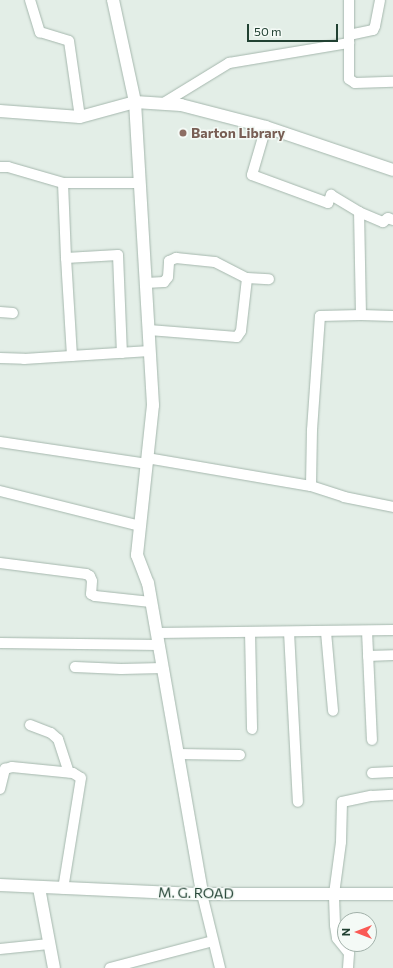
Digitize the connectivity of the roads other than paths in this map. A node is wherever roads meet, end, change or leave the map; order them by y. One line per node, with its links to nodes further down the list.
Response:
1 (30, 0): 10 (street)
2 (113, 0): 7 (street)
3 (349, 0): 5 (street)
4 (380, 0): 5 (street)
5 (349, 39): 6 (street); 8 (street)
6 (393, 82)
7 (134, 102): 8 (street); 10 (street); 15 (street)
8 (162, 104): 11 (street)
9 (0, 111): 10 (street)
10 (80, 117)
11 (266, 127): 13 (street); 16 (street)
12 (0, 167): 14 (street)
13 (393, 170)
14 (63, 183): 15 (street); 18 (street)
15 (139, 183): 21 (street)
16 (360, 212): 17 (street); 24 (street)
17 (393, 220)
18 (66, 258): 28 (street); 29 (street)
19 (247, 278): 20 (street); 21 (street); 26 (street)
20 (269, 279)
21 (146, 283): 26 (street)
22 (0, 312): 23 (street)
23 (13, 312)
24 (361, 315): 25 (street); 33 (street)
25 (393, 316)
26 (148, 330): 27 (street)
27 (150, 351): 28 (street); 32 (street)
28 (122, 353): 29 (street)
29 (72, 356): 30 (street)
30 (0, 358)
31 (0, 442): 32 (street)
32 (147, 461): 33 (street); 36 (street)
33 (311, 486): 35 (street)
34 (0, 491): 36 (street)
35 (393, 507)
36 (140, 526): 38 (street)
37 (0, 563): 38 (street)
38 (151, 602): 44 (street)
39 (393, 630): 40 (street)
40 (367, 631): 43 (street); 46 (street)
41 (250, 632): 42 (street); 44 (street); 52 (street)
42 (289, 632): 43 (street); 61 (street)
43 (326, 632): 50 (street)
44 (158, 639): 45 (street); 49 (street)
45 (0, 643)
46 (368, 656): 47 (street); 53 (street)
47 (393, 656)
48 (75, 667): 49 (street)
49 (163, 668): 54 (street)
50 (333, 712)
51 (30, 725): 56 (street)
52 (252, 729)
53 (372, 740)
54 (178, 754): 55 (street); 65 (street)
55 (240, 755)
56 (69, 772): 59 (street); 64 (street)
57 (393, 772): 58 (street)
58 (372, 773)
59 (0, 789)
60 (393, 795): 66 (street)
61 (298, 802)
62 (0, 885): 63 (street, M. G. ROAD)
63 (39, 888): 64 (street, M. G. ROAD); 69 (street)
64 (63, 889): 65 (street, M. G. ROAD)
65 (202, 894): 66 (street, M. G. ROAD); 68 (street)
66 (334, 894): 67 (street, M. G. ROAD); 74 (street)
67 (393, 894)
68 (213, 941): 72 (street); 73 (street)
69 (49, 944): 70 (street); 71 (street)
70 (0, 949)
71 (54, 968)
72 (110, 968)
73 (220, 968)
74 (348, 968)

